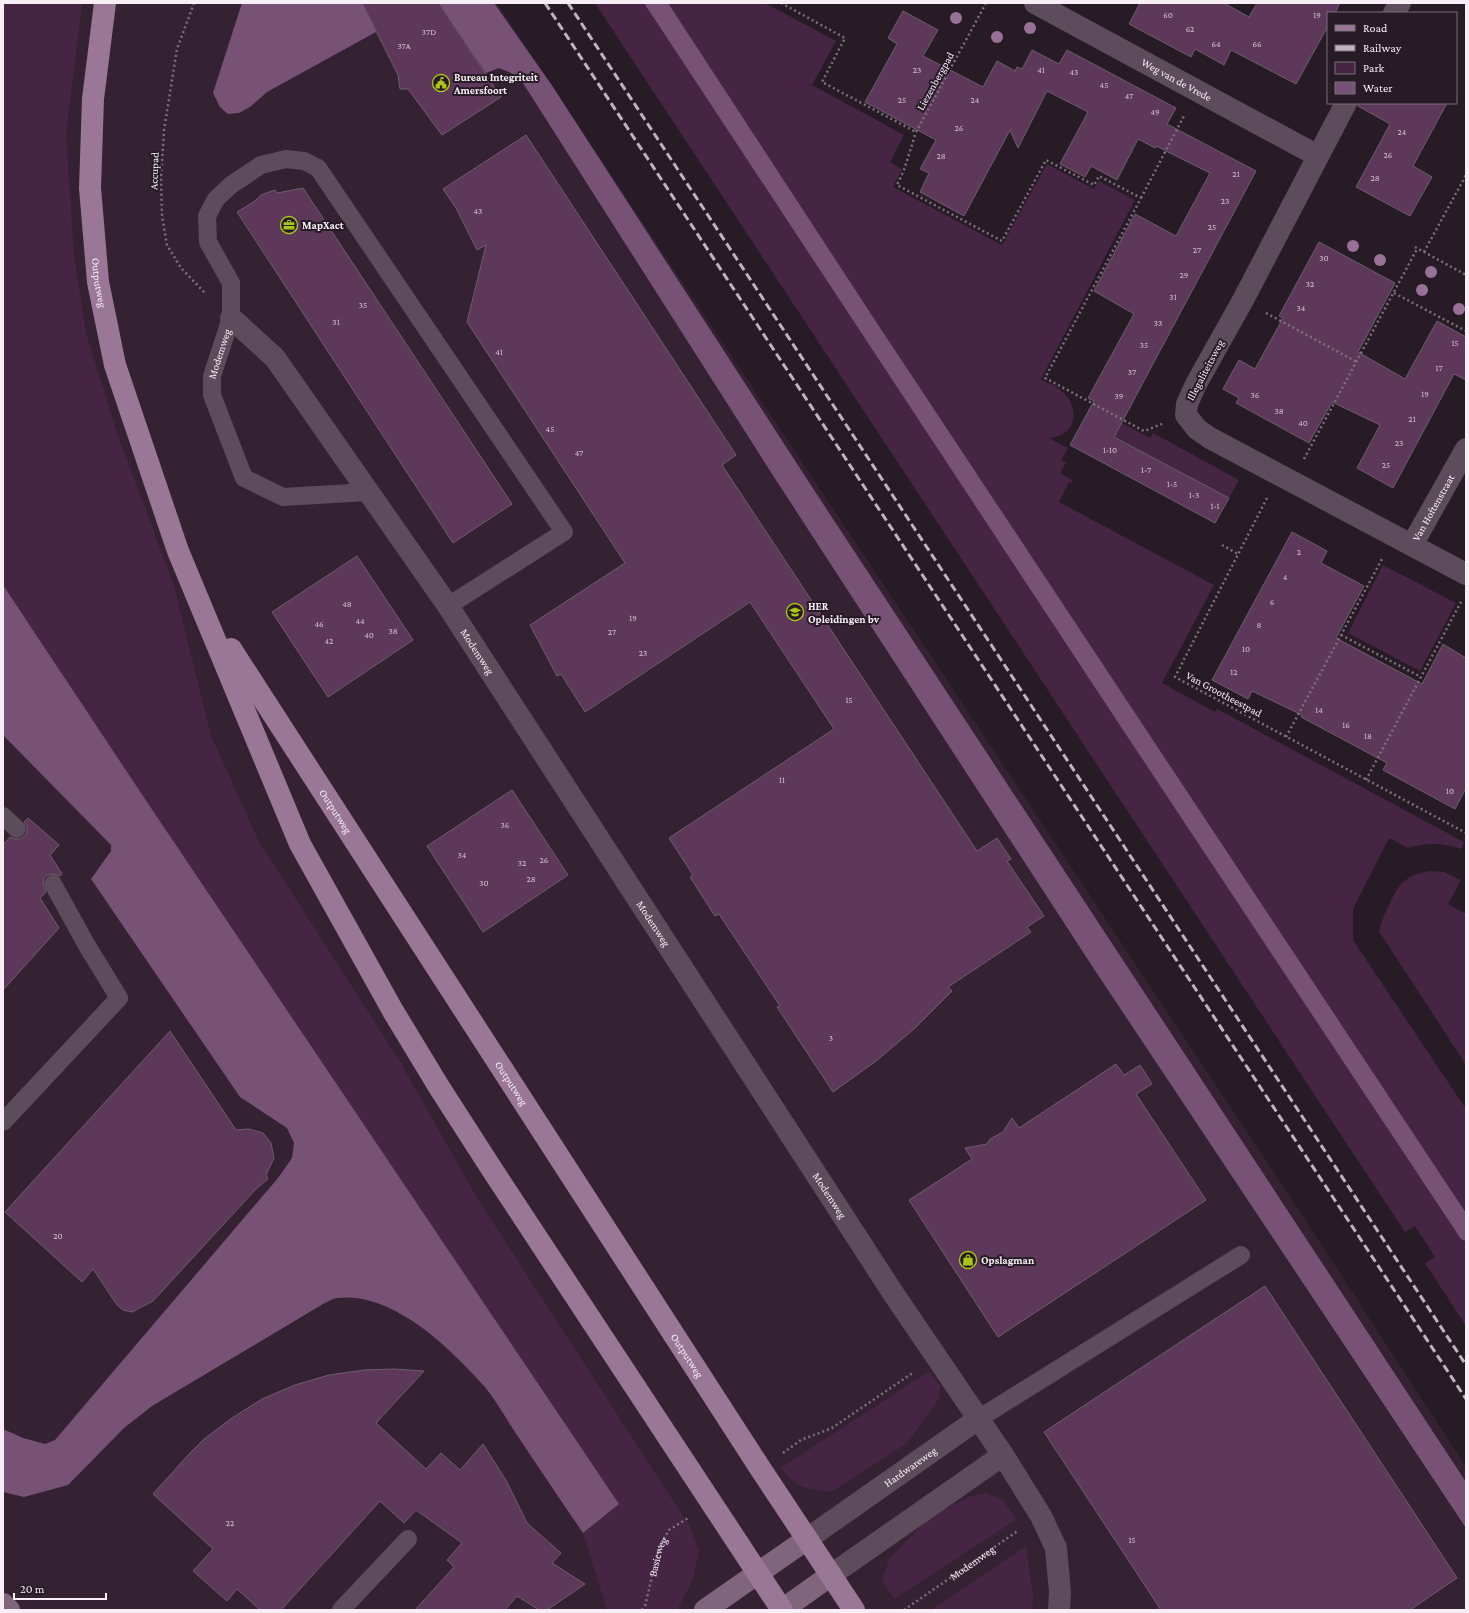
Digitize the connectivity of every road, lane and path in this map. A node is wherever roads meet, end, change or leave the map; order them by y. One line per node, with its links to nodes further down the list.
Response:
1 (105, 3): 27 (main road, Outputweg)
2 (194, 3): 18 (path, Accupad)
3 (781, 3): 10 (path)
4 (986, 3): 10 (path, Liezenbergpad)
5 (1035, 3): 8 (street, Weg van de Vrede)
6 (1400, 3): 7 (street)
7 (1395, 12)
8 (1198, 91): 11 (street, Weg van de Vrede); 13 (path)
9 (1345, 104): 11 (street, Illegaliteitsweg)
10 (916, 132): 13 (path, Liezenbergpad)
11 (1318, 156): 17 (street, Illegaliteitsweg)
12 (1466, 175): 14 (path)
13 (1141, 198): 21 (path)
14 (1424, 252): 15 (path); 16 (path, Van Grootheestpad)
15 (1466, 274)
16 (1394, 293): 19 (path); 20 (path, Van Grootheestpad)
17 (1243, 300): 20 (path); 21 (street, Illegaliteitsweg)
18 (231, 318): 24 (street, Modemweg); 24 (lane, Modemweg); 31 (lane)
19 (1466, 332)
20 (1357, 362): 23 (path, Van Grootheestpad)
21 (1186, 415): 23 (street, Illegaliteitsweg)
22 (1466, 449): 25 (street, Van Hoftenstraat)
23 (1285, 478): 25 (street, Illegaliteitsweg); 28 (path, Van Grootheestpad)
24 (368, 492): 31 (street, Modemweg)
25 (1403, 540): 29 (street, Illegaliteitsweg); 32 (path)
26 (1222, 545): 28 (path)
27 (178, 551): 45 (main road, Outputweg); 46 (main road, Outputweg)
28 (1238, 554): 34 (path, Van Grootheestpad)
29 (1466, 574)
30 (1462, 599): 33 (path)
31 (448, 606): 42 (street, Modemweg)
32 (1341, 635): 33 (path); 34 (path)
33 (1421, 677): 35 (path)
34 (1286, 736): 35 (path, Van Grootheestpad)
35 (1366, 780): 38 (path, Van Grootheestpad)
36 (3, 816): 37 (lane)
37 (17, 829)
38 (1466, 833)
39 (53, 884): 40 (lane)
40 (3, 1122)
41 (1241, 1255): 43 (lane)
42 (936, 1357): 43 (street, Modemweg); 45 (path)
43 (978, 1420): 44 (street); 48 (street, Hardwareweg)
44 (1003, 1455): 47 (street); 51 (street)
45 (760, 1468): 48 (main road, Outputweg)
46 (711, 1502): 50 (main road, Outputweg); 55 (path, Basicweg)
47 (1040, 1516): 59 (path, Modemweg); 60 (street)
48 (806, 1538): 50 (street); 51 (main road, Outputweg)
49 (408, 1539): 54 (lane)
50 (758, 1573): 56 (street); 57 (main road, Outputweg)
51 (831, 1575): 57 (street); 58 (main road, Outputweg)
52 (3, 1604): 53 (street)
53 (9, 1610)
54 (341, 1610)
55 (642, 1610)
56 (705, 1610)
57 (782, 1610)
58 (854, 1610)
59 (904, 1610)
60 (1059, 1610)

